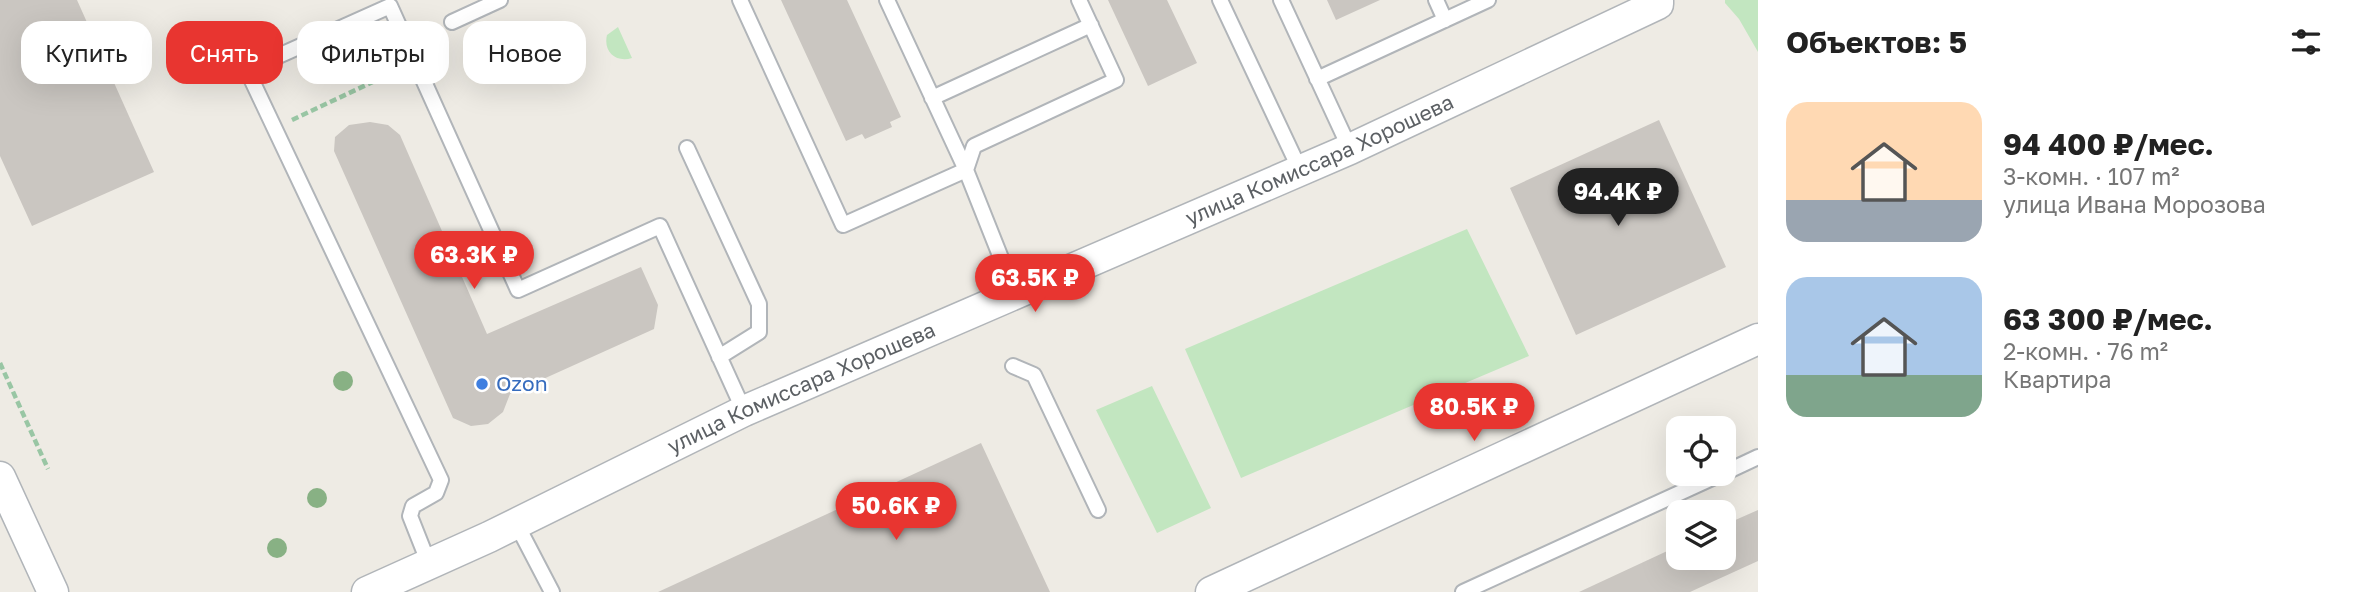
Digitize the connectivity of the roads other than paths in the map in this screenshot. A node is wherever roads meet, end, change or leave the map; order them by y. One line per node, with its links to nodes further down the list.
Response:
1 (500, 0): 11 (lane)
2 (740, 0): 17 (lane)
3 (887, 0): 14 (lane)
4 (1079, 0): 12 (lane)
5 (1220, 0): 18 (lane)
6 (1281, 0): 13 (lane)
7 (1436, 0): 10 (lane)
8 (1488, 0): 10 (lane)
9 (1658, 0): 16 (street, улица Комиссара Хорошева)
10 (1445, 20): 13 (lane)
11 (452, 22)
12 (1091, 25): 14 (lane); 17 (lane)
13 (1317, 79): 16 (lane)
14 (932, 98): 17 (lane)
15 (687, 148): 21 (lane)
16 (1350, 149): 18 (street, улица Комиссара Хорошева)
17 (966, 170): 19 (lane)
18 (1300, 170): 19 (street, улица Комиссара Хорошева)
19 (1012, 297): 23 (street, улица Комиссара Хорошева)
20 (1758, 339): 34 (street)
21 (719, 357): 23 (lane); 30 (lane)
22 (1013, 366): 28 (lane)
23 (744, 411): 29 (street, улица Комиссара Хорошева)
24 (1758, 457): 25 (lane)
25 (1736, 467)
26 (0, 477): 31 (street)
27 (1696, 486): 35 (lane)
28 (1098, 510)
29 (516, 523): 30 (street, улица Комиссара Хорошева); 33 (lane)
30 (429, 564): 32 (street, улица Комиссара Хорошева)
31 (53, 592)
32 (367, 592)
33 (552, 592)
34 (1211, 592)
35 (1463, 592)

